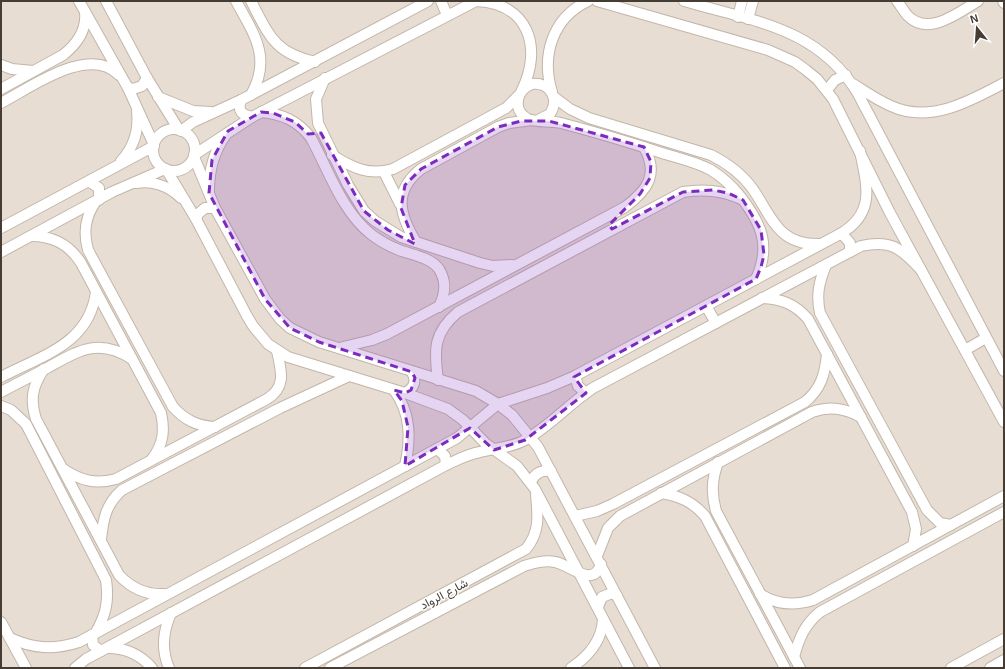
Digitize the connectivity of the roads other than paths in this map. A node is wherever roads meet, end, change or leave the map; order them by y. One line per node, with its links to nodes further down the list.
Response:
1 (79, 1): 15 (street)
2 (106, 1): 27 (street)
3 (236, 1): 20 (street)
4 (251, 1): 19 (street)
5 (428, 1): 22 (street)
6 (441, 1): 16 (street)
7 (476, 1): 16 (street); 34 (street)
8 (588, 1): 35 (street)
9 (597, 1): 33 (street)
10 (684, 1): 17 (street)
11 (742, 1): 17 (street)
12 (753, 1): 18 (street)
13 (897, 1): 14 (street)
14 (978, 1)
15 (85, 12): 21 (street); 26 (street)
16 (447, 15): 28 (street)
17 (738, 16): 18 (street)
18 (748, 20): 29 (street)
19 (270, 37): 20 (street); 22 (street)
20 (258, 44): 36 (street)
21 (63, 55): 24 (street); 25 (street)
22 (315, 62): 36 (street)
23 (1, 65): 25 (street)
24 (70, 67): 26 (street); 39 (street)
25 (35, 71): 32 (street)
26 (121, 78): 31 (street)
27 (147, 78): 31 (street); 37 (street)
28 (326, 78): 42 (street); 49 (street)
29 (849, 79): 30 (street); 33 (street); 97 (street)
30 (1004, 83)
31 (128, 88): 40 (street)
32 (1, 89)
33 (827, 90): 53 (street)
34 (520, 93): 35 (street); 45 (street); 56 (street)
35 (553, 94): 44 (street); 45 (street)
36 (251, 95): 38 (street)
37 (158, 97): 41 (street); 46 (street)
38 (241, 100): 41 (street); 43 (street)
39 (1, 103)
40 (137, 107): 51 (street); 57 (street)
41 (217, 111): 46 (street)
42 (261, 112): 43 (street); 50 (street)
43 (252, 117): 48 (street)
44 (589, 118): 47 (street); 72 (street)
45 (536, 120): 47 (street); 59 (street)
46 (180, 130): 51 (street); 55 (street)
47 (585, 130): 52 (street)
48 (228, 131): 55 (street); 63 (street)
49 (321, 133): 50 (street); 54 (street)
50 (311, 138): 84 (street)
51 (154, 145): 57 (street); 58 (street)
52 (644, 147): 65 (street); 67 (street)
53 (860, 151): 75 (street); 87 (street)
54 (332, 155): 60 (street); 77 (street)
55 (194, 156): 58 (street); 63 (street)
56 (415, 157): 59 (street); 60 (street)
57 (116, 166): 61 (street)
58 (166, 169): 62 (street); 66 (street)
59 (421, 169): 69 (street)
60 (384, 172): 69 (street)
61 (90, 182): 64 (street); 73 (street)
62 (126, 186): 64 (street); 66 (street)
63 (209, 193): 68 (street)
64 (98, 200): 76 (street); 80 (street)
65 (743, 200): 70 (street); 74 (street)
66 (187, 204): 71 (street)
67 (625, 207): 70 (street); 85 (street)
68 (215, 208): 71 (street); 98 (street)
69 (401, 208): 77 (street)
70 (632, 218): 110 (street)
71 (196, 219): 101 (street)
72 (773, 224): 74 (street); 78 (street)
73 (1, 228)
74 (761, 230): 88 (street)
75 (840, 234): 78 (street); 82 (street)
76 (31, 236): 81 (street); 83 (street)
77 (416, 242): 79 (street)
78 (822, 244): 88 (street)
79 (428, 245): 84 (street); 85 (street)
80 (88, 250): 83 (street); 120 (street)
81 (1, 252)
82 (850, 252): 86 (street); 87 (street)
83 (77, 256): 89 (street)
84 (422, 257): 92 (street)
85 (518, 264): 92 (street)
86 (826, 265): 90 (street); 93 (street)
87 (921, 270): 99 (street)
88 (756, 279): 91 (street)
89 (96, 292): 96 (street); 103 (street)
90 (762, 298): 94 (street); 95 (street)
91 (706, 306): 95 (street); 108 (street)
92 (439, 307): 98 (street)
93 (820, 314): 94 (street); 142 (street)
94 (808, 319): 102 (street)
95 (716, 323): 114 (street)
96 (72, 338): 100 (street); 109 (street)
97 (986, 338): 99 (street); 106 (street)
98 (338, 348): 105 (street)
99 (965, 350): 125 (street)
100 (80, 351): 103 (street); 104 (street)
101 (277, 351): 107 (street); 115 (street)
102 (827, 354): 116 (street); 123 (street)
103 (133, 359): 122 (street)
104 (44, 369): 112 (street); 124 (street)
105 (412, 372): 110 (street); 113 (street)
106 (1004, 372)
107 (349, 376): 111 (street); 117 (street)
108 (575, 376): 114 (street); 118 (street)
109 (1, 377)
110 (438, 380): 118 (street)
111 (394, 390): 113 (street); 134 (street)
112 (1, 392)
113 (405, 393): 128 (street)
114 (586, 393): 129 (street)
115 (273, 396): 117 (street); 127 (street)
116 (811, 396): 121 (street); 144 (street)
117 (287, 404): 140 (street)
118 (498, 404): 128 (street); 129 (street)
119 (1, 406): 126 (street)
120 (173, 407): 122 (street); 127 (street)
121 (819, 410): 123 (street); 133 (street)
122 (161, 413): 132 (street)
123 (861, 416): 145 (street)
124 (36, 418): 126 (street); 136 (street)
125 (1004, 422)
126 (26, 424): 159 (street)
127 (214, 427): 132 (street)
128 (470, 427): 130 (street); 131 (street)
129 (531, 436): 131 (street); 137 (street)
130 (437, 449): 134 (street); 135 (street)
131 (494, 450): 135 (street); 139 (street)
132 (151, 461): 138 (street)
133 (718, 462): 141 (street); 146 (street)
134 (405, 466): 160 (street)
135 (446, 466): 165 (street)
136 (63, 469): 138 (street); 152 (street)
137 (551, 471): 139 (street); 148 (street)
138 (116, 479): 140 (street)
139 (533, 486): 154 (street, شارع الرواد); 157 (street)
140 (122, 490): 152 (street)
141 (661, 494): 149 (street); 150 (street)
142 (920, 498): 145 (street); 151 (street)
143 (1002, 501): 151 (street)
144 (613, 504): 148 (street); 149 (street)
145 (908, 504): 153 (street)
146 (716, 511): 150 (street); 161 (street)
147 (1004, 512): 166 (street)
148 (575, 516): 155 (street)
149 (620, 516): 155 (street)
150 (705, 516): 184 (street)
151 (951, 526): 153 (street)
152 (100, 540): 158 (street)
153 (913, 546): 163 (street)
154 (518, 555): 156 (street); 179 (street, شارع الرواد)
155 (599, 560): 157 (street); 162 (street)
156 (524, 566): 157 (street, شارع الرواد); 180 (street, شارع الرواد)
157 (580, 574): 164 (street)
158 (119, 576): 159 (street); 160 (street)
159 (106, 580): 169 (street)
160 (168, 594): 165 (street); 169 (street)
161 (760, 594): 163 (street); 173 (street)
162 (617, 596): 164 (street); 183 (street)
163 (813, 600): 166 (street)
164 (598, 607): 167 (street)
165 (175, 611): 172 (street); 175 (street)
166 (820, 612): 173 (street)
167 (603, 619): 181 (street); 182 (street)
168 (2, 625): 170 (street)
169 (94, 634): 170 (street); 172 (street)
170 (10, 638): 176 (street)
171 (1004, 639): 186 (street)
172 (103, 650): 177 (street); 178 (street)
173 (794, 657): 185 (street)
174 (1004, 660): 187 (street)
175 (168, 665): 178 (street)
176 (26, 668)
177 (75, 668)
178 (153, 668)
179 (305, 668)
180 (330, 668)
181 (571, 668)
182 (629, 668)
183 (655, 668)
184 (786, 668)
185 (800, 668)
186 (951, 668)
187 (990, 668)

